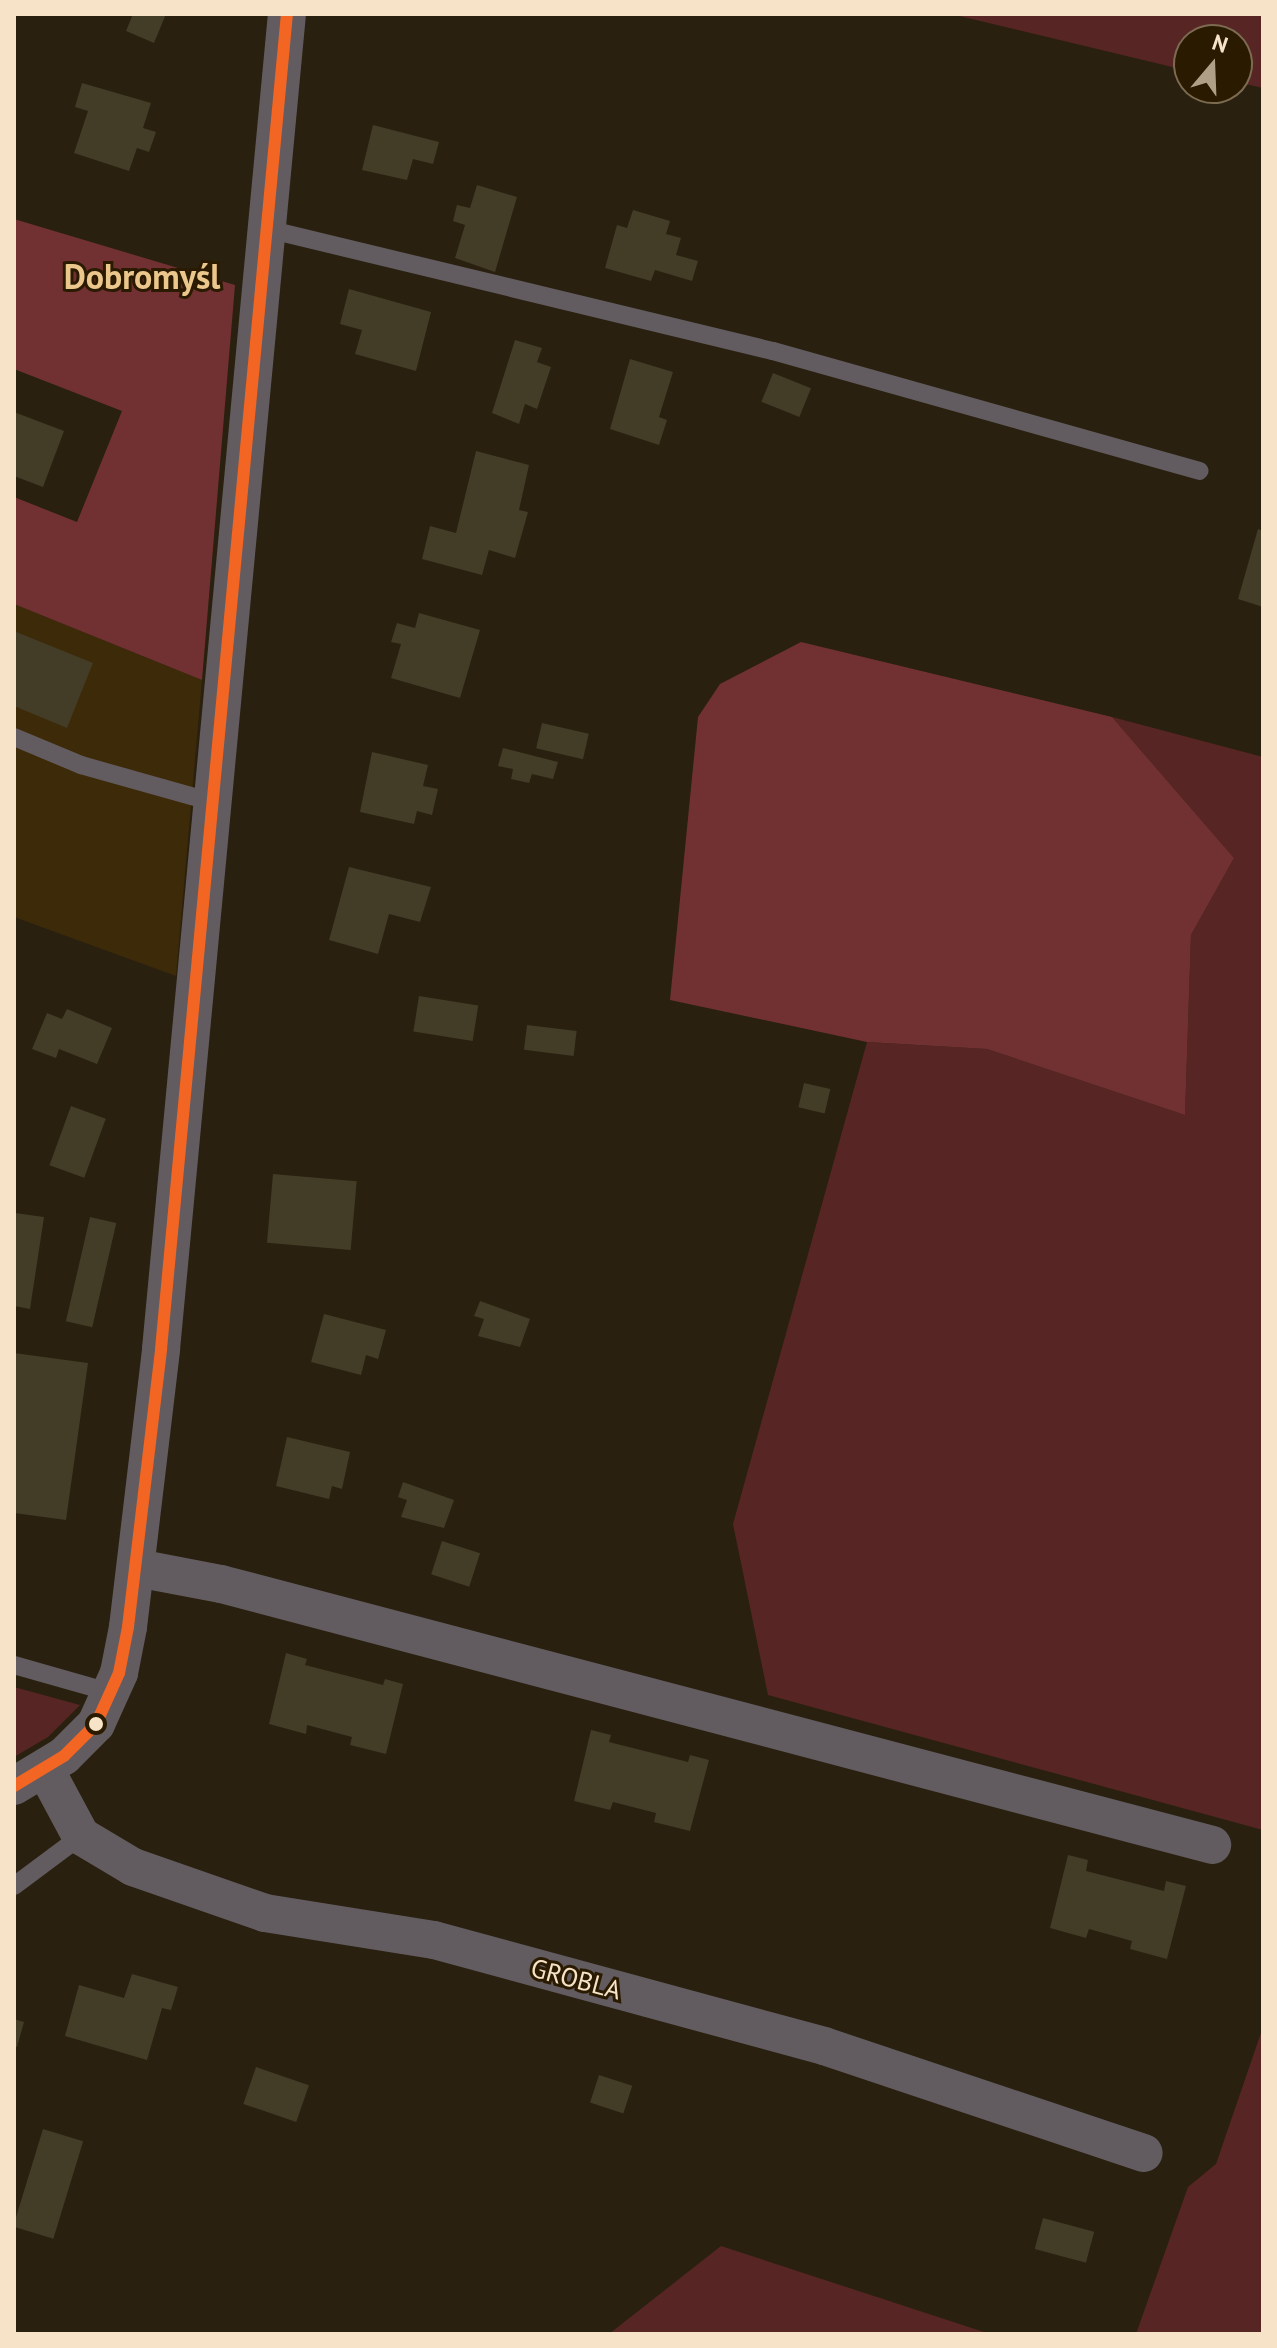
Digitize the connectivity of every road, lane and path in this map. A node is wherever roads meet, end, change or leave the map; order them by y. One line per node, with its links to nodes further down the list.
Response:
1 (287, 14): 2 (street)
2 (267, 229): 3 (lane); 5 (street)
3 (1199, 471)
4 (14, 737): 5 (lane)
5 (213, 802): 6 (street)
6 (137, 1568): 8 (street); 11 (street)
7 (14, 1665): 8 (lane)
8 (112, 1693): 9 (street)
9 (30, 1778): 10 (street)
10 (81, 1836): 12 (lane); 13 (street, GROBLA)
11 (1212, 1845)
12 (14, 1886)
13 (1144, 2153)

